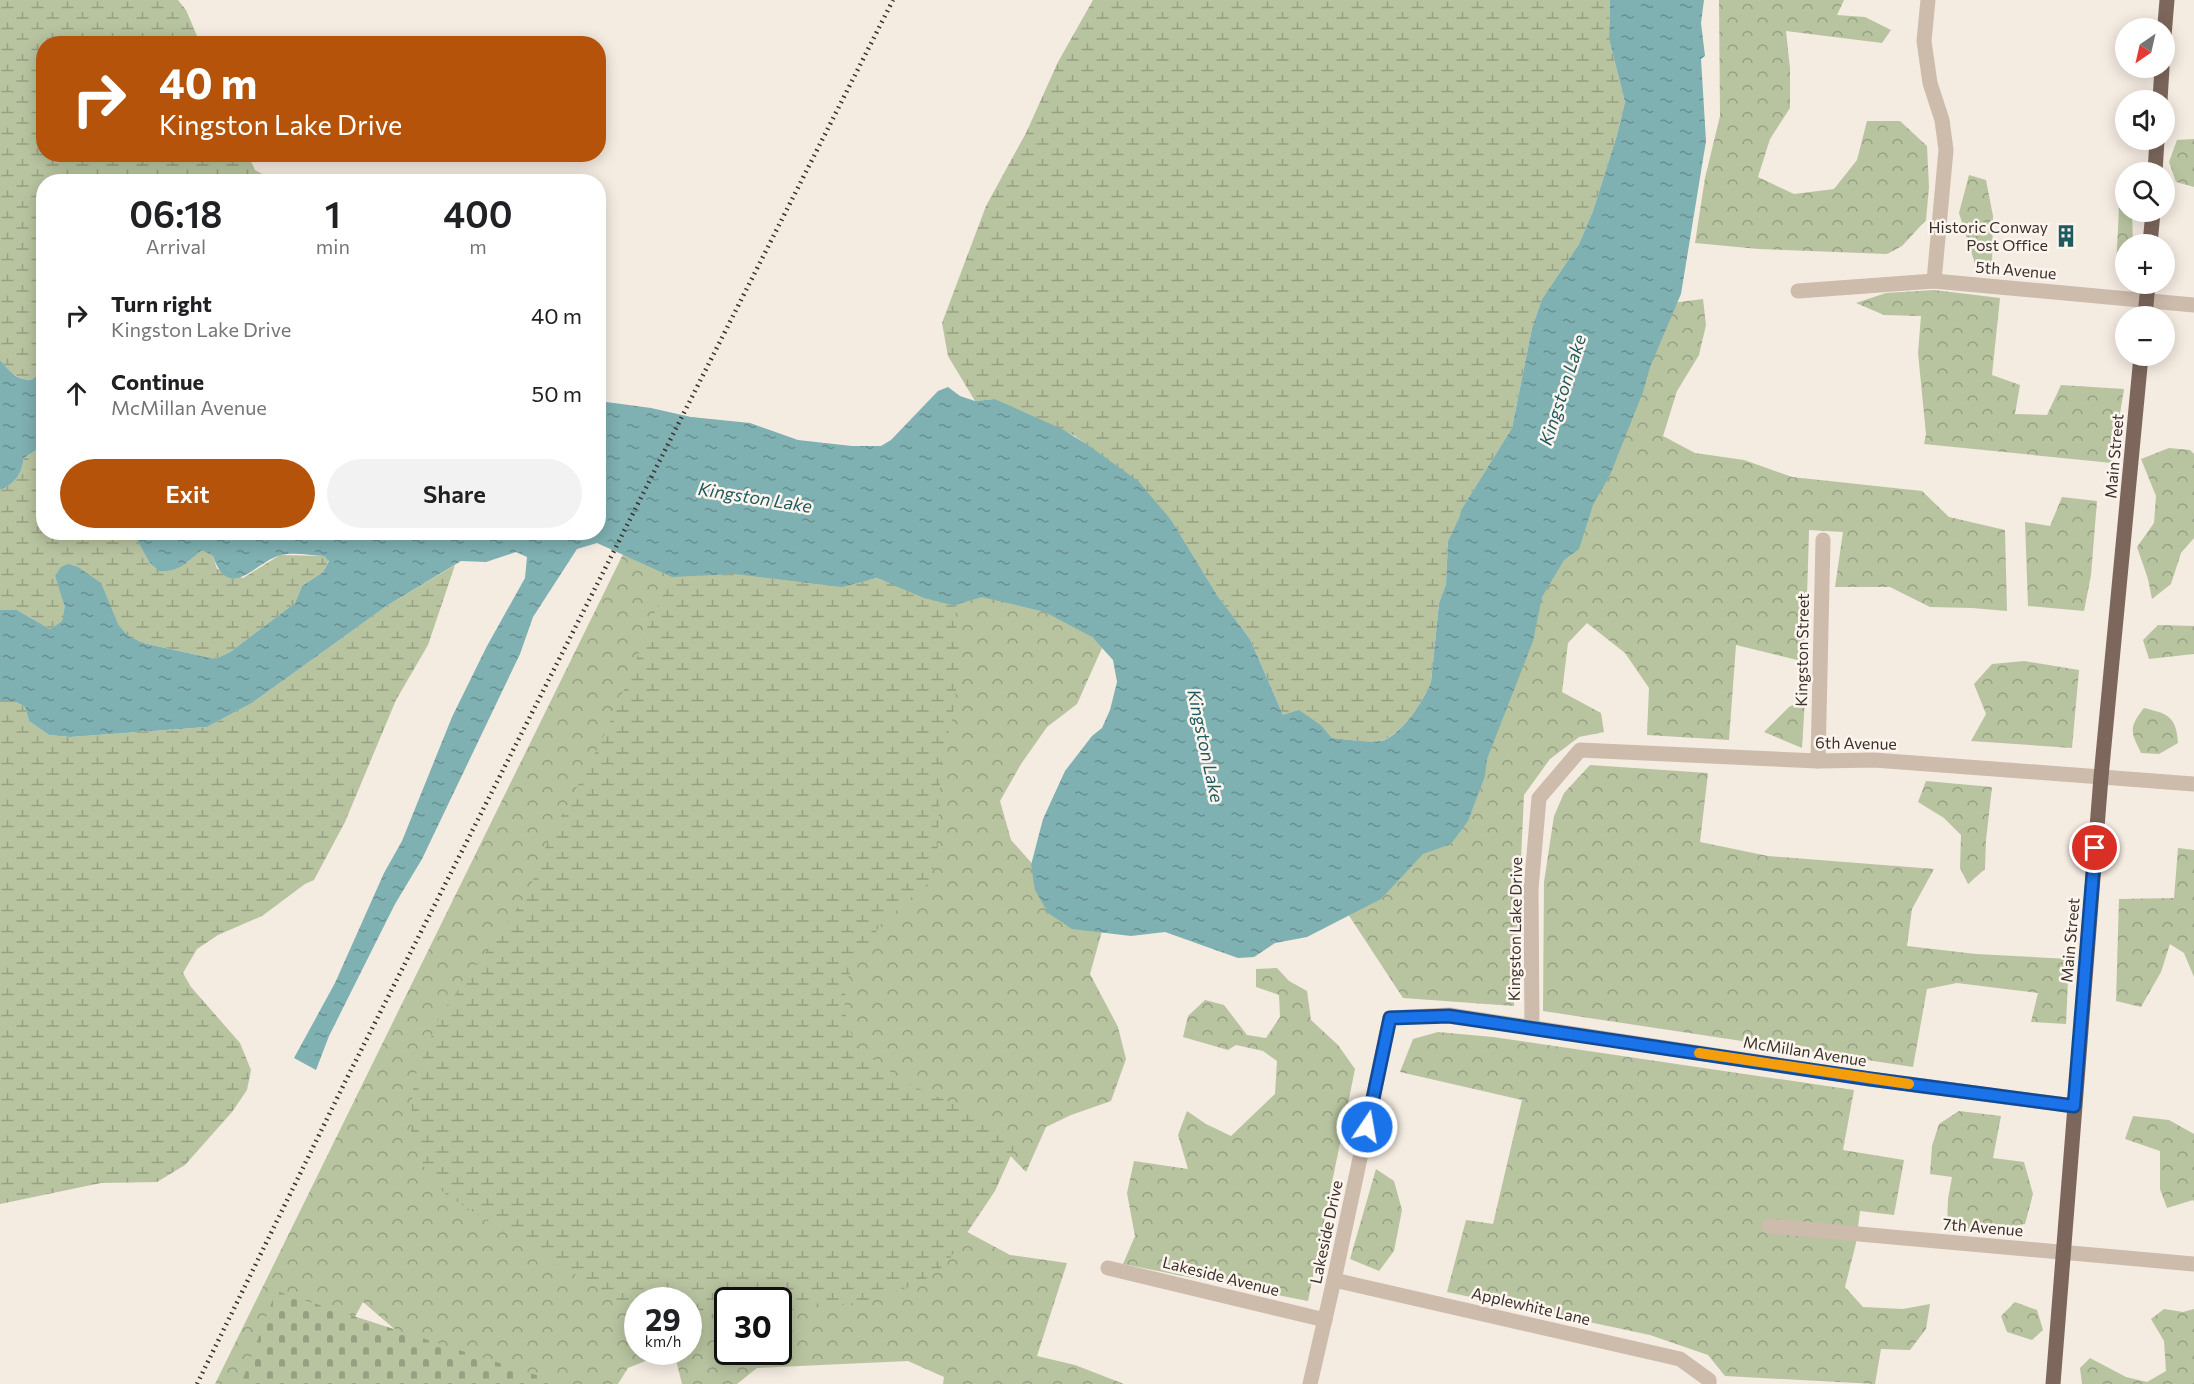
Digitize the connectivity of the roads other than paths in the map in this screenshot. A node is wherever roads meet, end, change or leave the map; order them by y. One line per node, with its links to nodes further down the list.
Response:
1 (1928, 0): 4 (street)
2 (2167, 0): 3 (main road)
3 (2166, 18)
4 (1934, 281): 5 (street, 5th Avenue); 7 (street, 5th Avenue)
5 (1798, 291)
6 (2147, 294): 7 (main road)
7 (2146, 300): 8 (street, 5th Avenue); 9 (main road)
8 (2194, 305)
9 (2146, 306)
10 (2140, 366): 13 (main road, Main Street)
11 (1823, 540): 12 (street, Kingston Street)
12 (1818, 761): 13 (street, 6th Avenue); 15 (street, 6th Avenue)
13 (2101, 777): 14 (street, 6th Avenue); 18 (main road, Main Street)
14 (2194, 784)
15 (1539, 798): 17 (street, Kingston Lake Drive)
16 (1390, 1018): 17 (street, Kingston Lake Drive); 23 (street, Lakeside Drive)
17 (1532, 1027): 18 (street, McMillan Avenue)
18 (2074, 1106): 20 (main road, Main Street)
19 (1769, 1226): 20 (street, 7th Avenue)
20 (2062, 1251): 21 (street, 7th Avenue); 27 (main road, Main Street)
21 (2194, 1264)
22 (1108, 1268): 24 (street, Lakeside Avenue)
23 (1335, 1280): 24 (street, Lakeside Drive); 26 (street, Applewhite Lane)
24 (1325, 1320): 25 (street, Lakeside Drive)
25 (1310, 1384)
26 (1709, 1384)
27 (2053, 1384)

